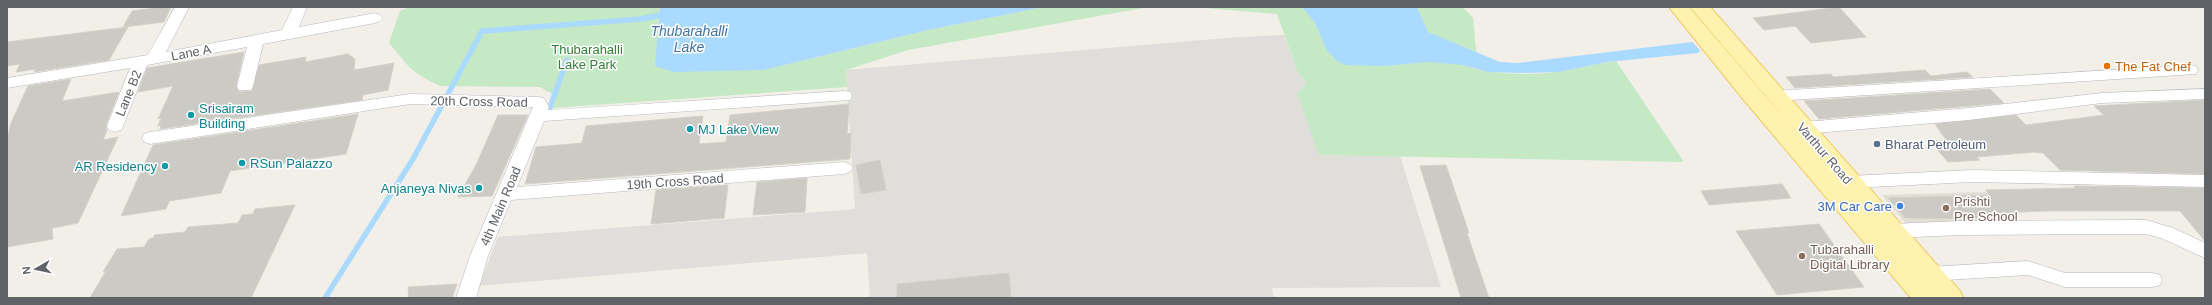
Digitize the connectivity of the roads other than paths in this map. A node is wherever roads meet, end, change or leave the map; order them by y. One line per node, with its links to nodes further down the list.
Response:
1 (182, 7): 8 (street, Lane B2)
2 (300, 7): 6 (street)
3 (1679, 7): 14 (main road, Varthur Road)
4 (1700, 7): 14 (main road, Varthur Road)
5 (374, 18): 6 (street, Lane A)
6 (289, 33): 7 (street, Lane A)
7 (256, 40): 8 (street, Lane A); 11 (street)
8 (148, 60): 10 (street, Lane A); 16 (street, Lane B2)
9 (2190, 70): 14 (street)
10 (8, 85)
11 (245, 86)
12 (2205, 94): 17 (street)
13 (844, 96): 15 (street, 20th Cross Road)
14 (1765, 97): 17 (main road, Varthur Road); 28 (main road, Varthur Road)
15 (538, 116): 18 (street, 20th Cross Road); 22 (street, 4th Main Road)
16 (115, 126)
17 (1804, 128): 21 (main road, Varthur Road)
18 (150, 138)
19 (844, 168): 22 (street, 19th Cross Road)
20 (2205, 181): 21 (street)
21 (1850, 182): 23 (main road, Varthur Road)
22 (506, 194): 27 (street, 4th Main Road)
23 (1892, 231): 24 (street); 25 (main road, Varthur Road)
24 (2205, 250)
25 (1930, 274): 26 (street); 29 (main road, Varthur Road)
26 (2153, 280)
27 (466, 298)
28 (1926, 298)
29 (1951, 298)

